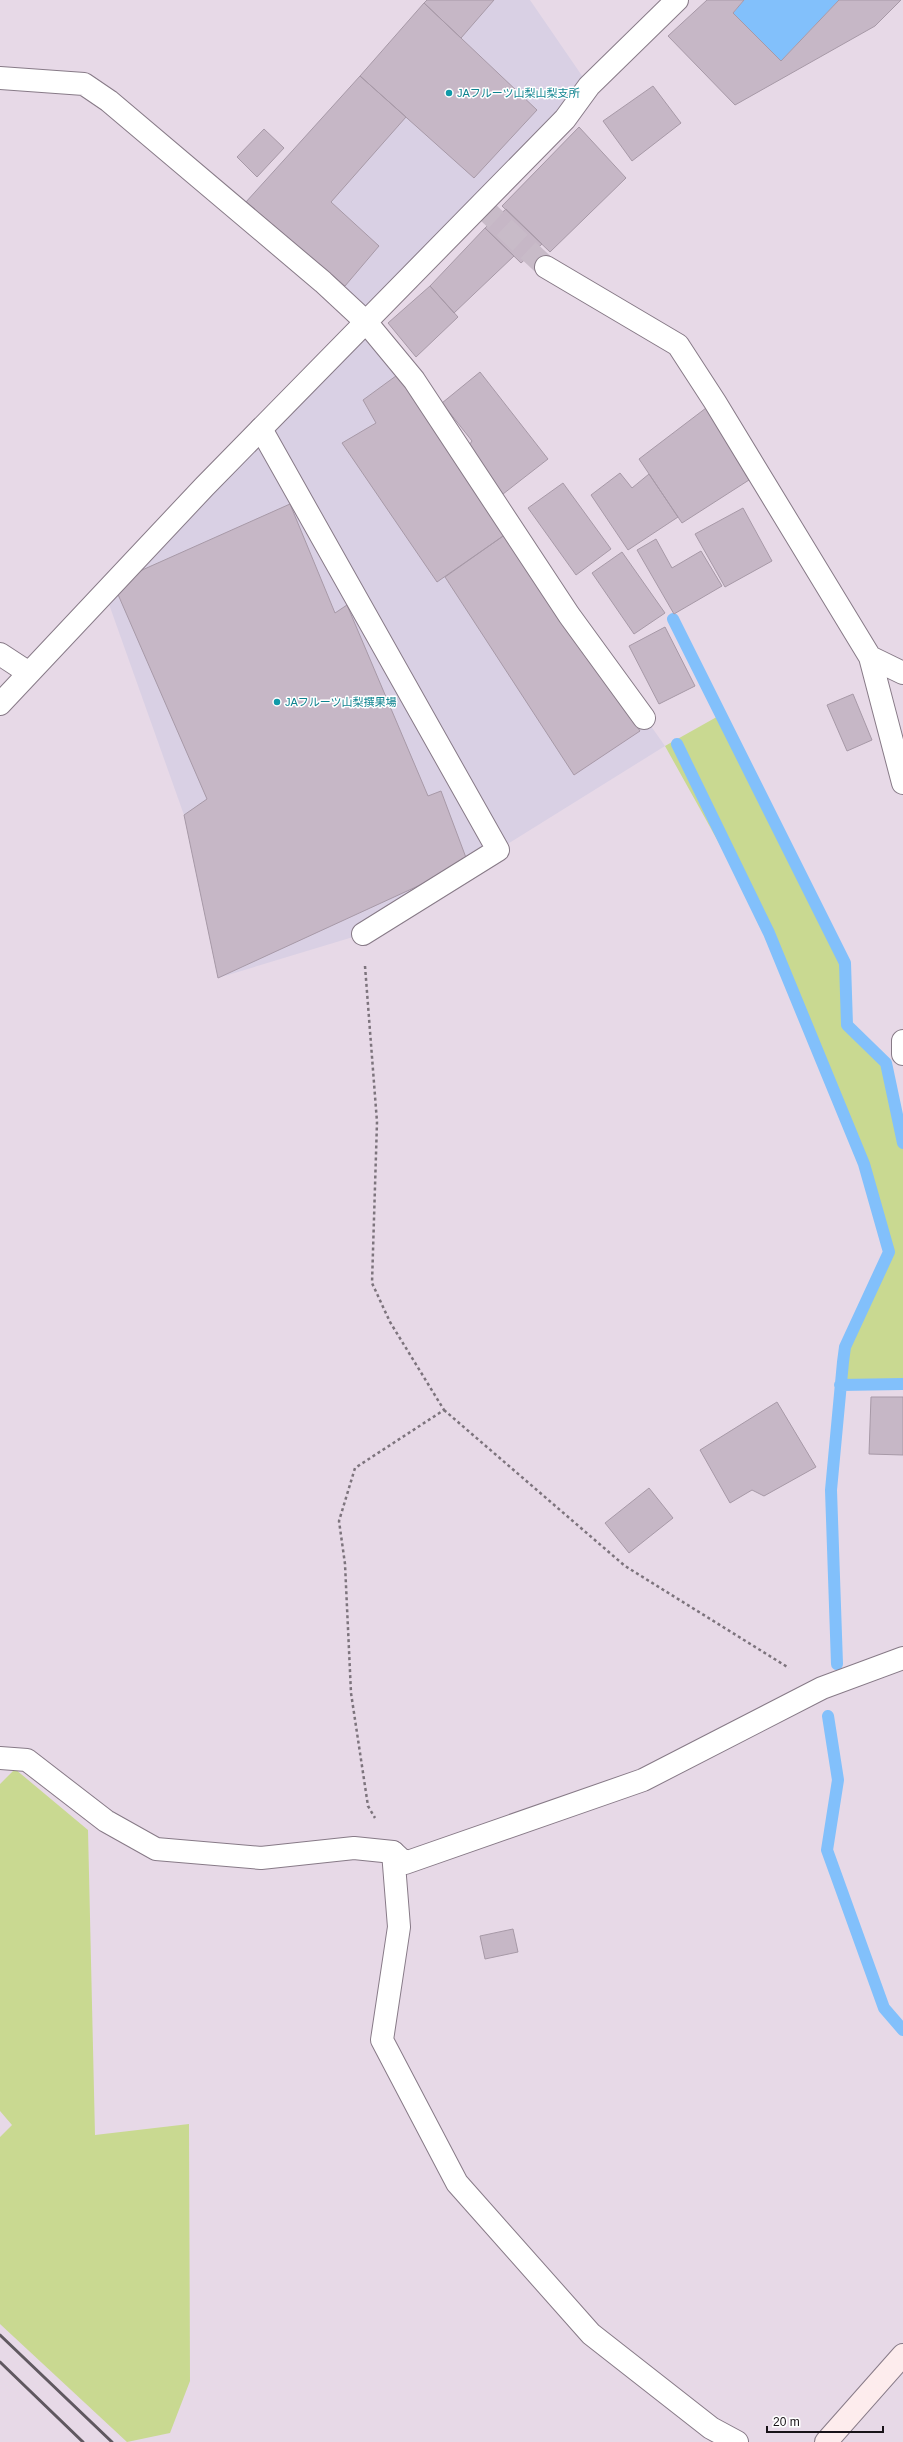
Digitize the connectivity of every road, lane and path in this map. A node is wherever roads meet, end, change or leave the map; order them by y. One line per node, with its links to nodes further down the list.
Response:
1 (677, 0): 4 (street)
2 (0, 78): 4 (street)
3 (546, 267): 7 (street)
4 (366, 322): 5 (street); 11 (street)
5 (261, 429): 8 (street); 13 (street)
6 (0, 654): 8 (street)
7 (870, 657): 9 (street); 12 (street)
8 (29, 673): 10 (street)
9 (903, 673)
10 (0, 704)
11 (644, 718)
12 (903, 783)
13 (363, 934): 16 (path)
14 (903, 1042): 15 (street)
15 (903, 1054)
16 (444, 1410): 18 (path); 20 (path)
17 (903, 1658): 18 (street)
18 (822, 1688): 20 (street)
19 (0, 1758): 20 (street)
20 (393, 1852): 22 (street)
21 (903, 2355): 23 (street)
22 (737, 2442)
23 (826, 2442)

